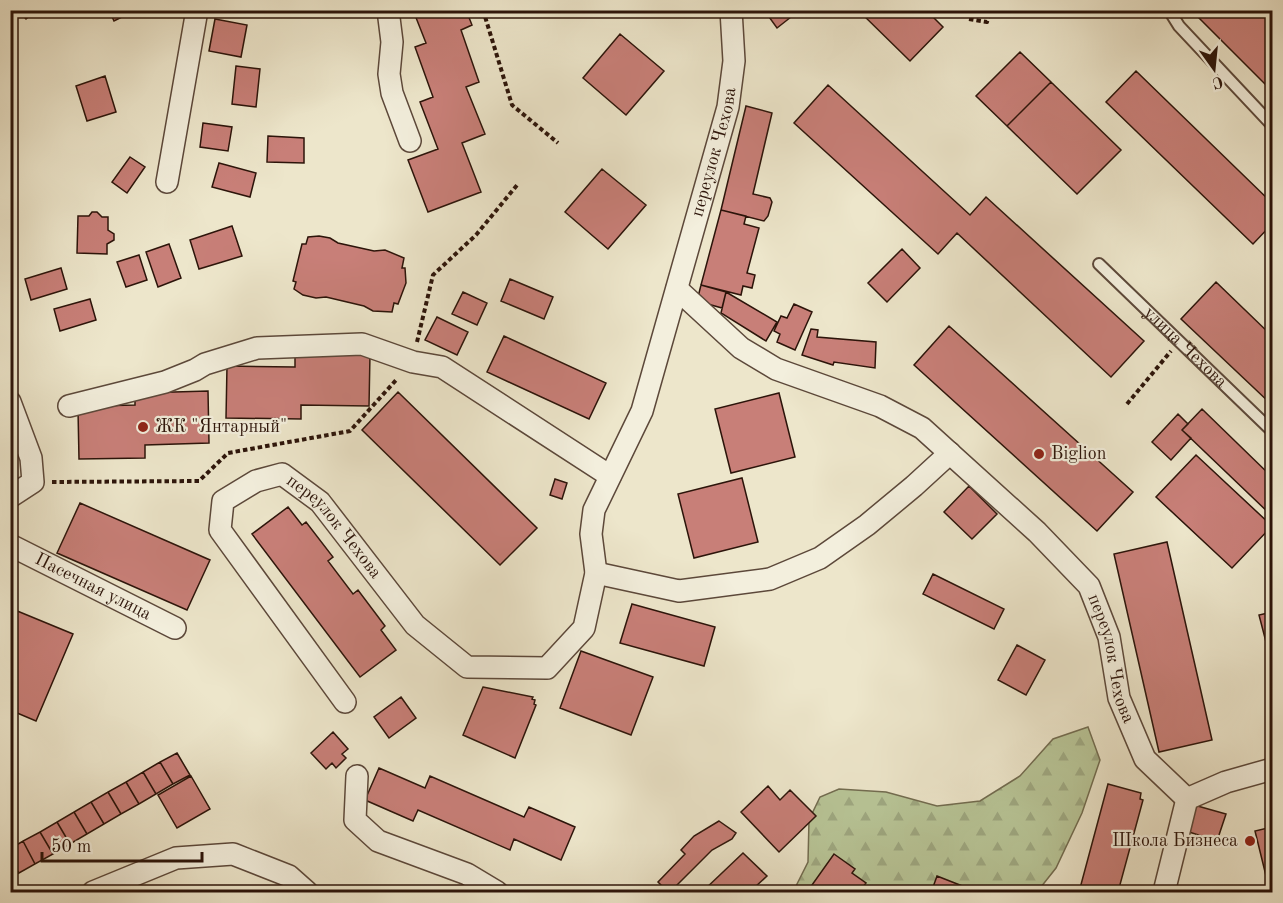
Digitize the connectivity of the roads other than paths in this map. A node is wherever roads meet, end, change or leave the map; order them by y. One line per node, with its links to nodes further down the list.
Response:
1 (197, 10): 7 (street)
2 (388, 10): 6 (street)
3 (732, 10): 9 (street, переулок Чехова)
4 (1169, 10): 5 (lane)
5 (1272, 125)
6 (410, 141)
7 (167, 182)
8 (1099, 264): 12 (lane, улица Чехова)
9 (677, 289): 13 (street, переулок Чехова); 14 (street, переулок Чехова)
10 (10, 402): 15 (street)
11 (69, 406): 14 (street)
12 (1272, 432)
13 (950, 453): 17 (street); 22 (street, переулок Чехова)
14 (610, 476): 17 (street, переулок Чехова)
15 (10, 497)
16 (10, 545): 18 (street, Пасечная улица)
17 (596, 573): 19 (street, переулок Чехова)
18 (175, 628)
19 (345, 702)
20 (1272, 769): 22 (street)
21 (357, 776): 25 (street)
22 (1186, 799): 26 (street)
23 (93, 892): 24 (street)
24 (307, 892)
25 (497, 892)
26 (1164, 892)

